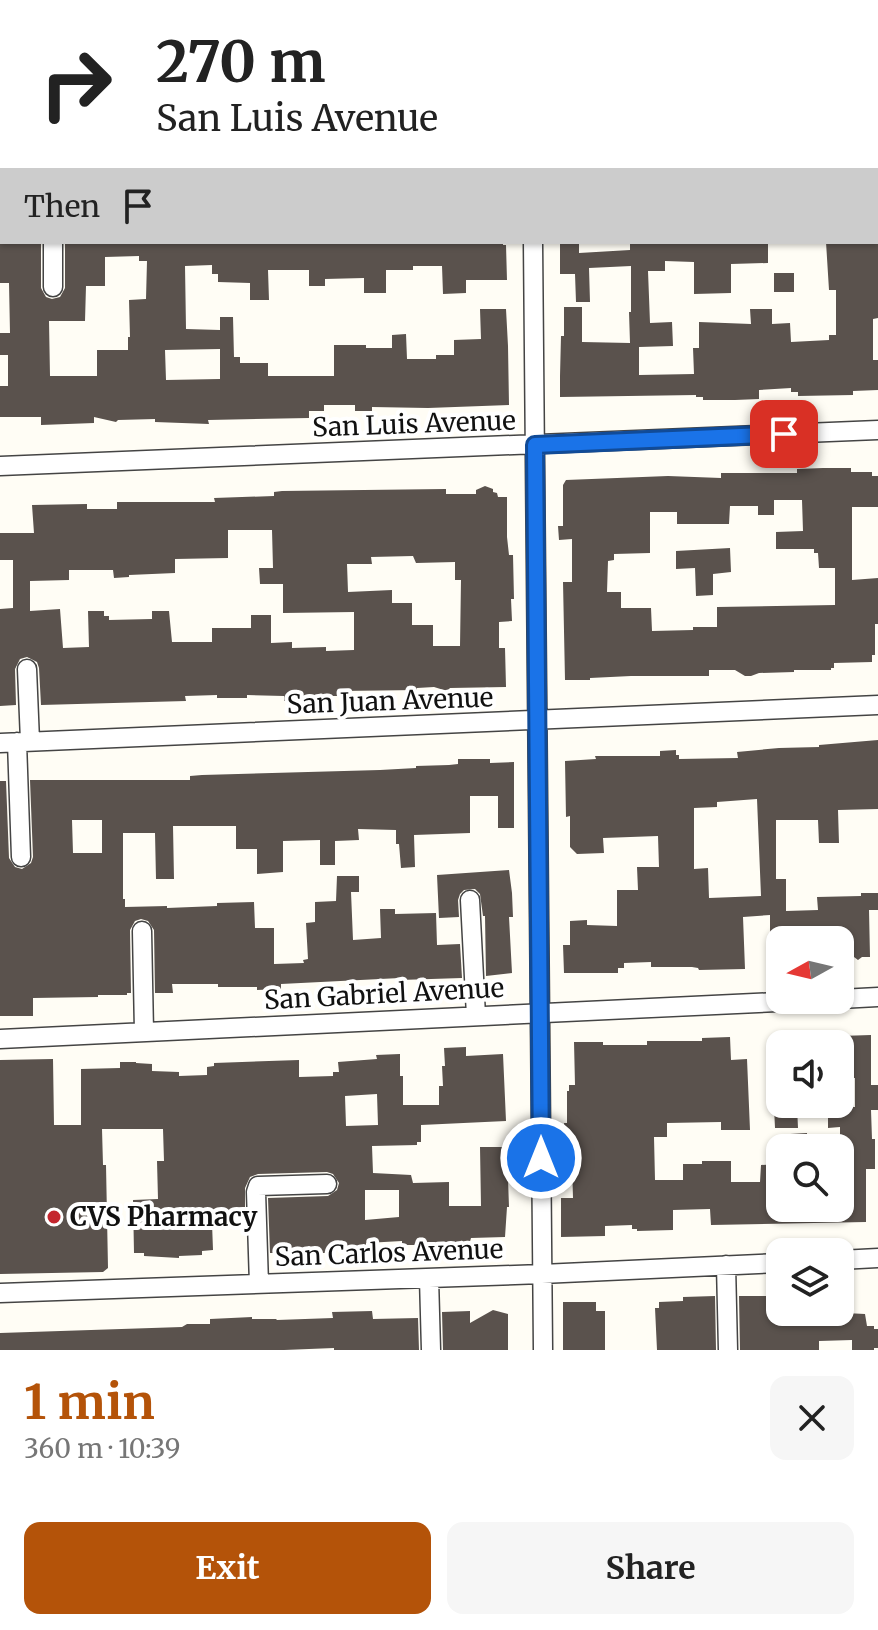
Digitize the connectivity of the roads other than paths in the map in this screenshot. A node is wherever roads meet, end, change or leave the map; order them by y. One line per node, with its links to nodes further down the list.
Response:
1 (53, 244): 3 (street)
2 (533, 244): 5 (street)
3 (53, 287)
4 (878, 430): 5 (street, San Luis Avenue)
5 (535, 445): 6 (street, San Luis Avenue); 9 (street)
6 (0, 466)
7 (27, 669): 10 (street)
8 (878, 705): 9 (street, San Juan Avenue)
9 (537, 721): 10 (street, San Juan Avenue); 17 (street)
10 (16, 742): 11 (street)
11 (21, 857)
12 (470, 900): 18 (street)
13 (142, 931): 19 (street)
14 (878, 997): 15 (street)
15 (854, 998)
16 (766, 1002): 17 (street, San Gabriel Avenue)
17 (540, 1013): 18 (street, San Gabriel Avenue); 26 (street)
18 (476, 1016): 19 (street, San Gabriel Avenue)
19 (144, 1032): 20 (street, San Gabriel Avenue)
20 (0, 1039)
21 (327, 1184): 28 (street)
22 (878, 1258): 23 (street)
23 (854, 1259)
24 (766, 1264): 25 (street, San Carlos Avenue)
25 (726, 1265): 26 (street, San Carlos Avenue); 32 (street)
26 (542, 1274): 27 (street, San Carlos Avenue); 31 (street)
27 (429, 1278): 28 (street, San Carlos Avenue); 30 (street)
28 (259, 1284): 29 (street, San Carlos Avenue)
29 (0, 1293)
30 (431, 1350)
31 (543, 1350)
32 (728, 1350)

